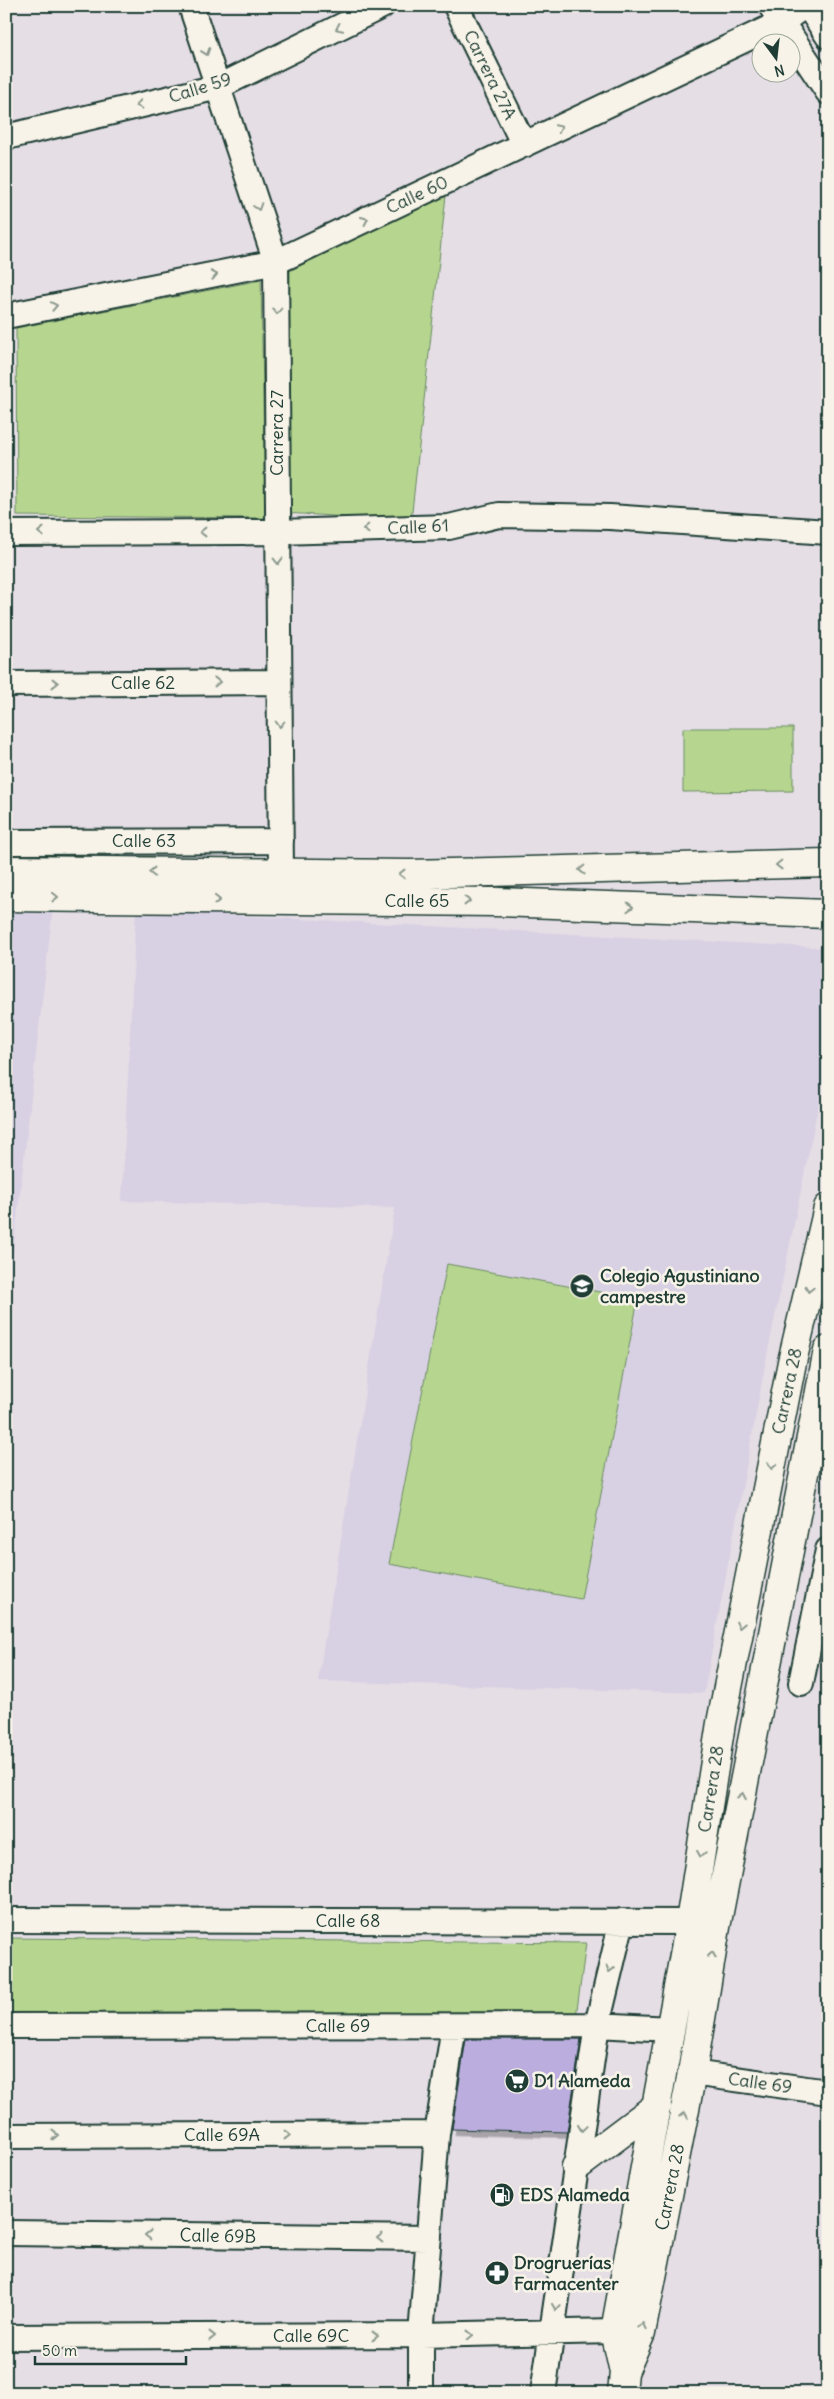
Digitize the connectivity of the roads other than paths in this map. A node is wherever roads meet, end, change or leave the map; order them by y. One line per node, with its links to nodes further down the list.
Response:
1 (191, 6): 8 (street, Carrera 27, one-way to 8)
2 (382, 6): 8 (street, Calle 59, one-way to 8)
3 (456, 6): 11 (street, Carrera 27A)
4 (804, 6): 6 (street, Calle 60)
5 (808, 6): 7 (street)
6 (776, 14): 9 (street); 11 (street, Calle 60, one-way to 6)
7 (828, 36)
8 (218, 87): 10 (street, Calle 59, one-way to 10); 12 (street, Carrera 27, one-way to 12)
9 (828, 92)
10 (6, 137)
11 (524, 144): 12 (street, Calle 60, one-way to 11)
12 (276, 262): 13 (street, Calle 60, one-way to 12); 14 (street, Carrera 27, one-way to 14)
13 (6, 316)
14 (278, 532): 15 (street, Calle 61, one-way to 14); 16 (street, Calle 61, one-way to 16); 17 (street, Carrera 27, one-way to 17)
15 (828, 532)
16 (6, 533)
17 (280, 682): 18 (street, Calle 62, one-way to 17); 19 (street, Carrera 27, one-way to 19)
18 (6, 684)
19 (281, 841): 20 (street, Calle 63); 23 (street, Carrera 27)
20 (6, 842)
21 (828, 863): 23 (main road, Calle 65, one-way to 23)
22 (6, 870): 23 (main road, Calle 65, one-way to 22)
23 (281, 873)
24 (6, 897): 25 (main road, Calle 65, one-way to 25)
25 (828, 914)
26 (828, 1208): 32 (main road, Carrera 28, one-way to 32)
27 (827, 1361): 37 (main road, Carrera 28, one-way to 27)
28 (828, 1550): 29 (street)
29 (801, 1682)
30 (6, 1920): 31 (street, Calle 68)
31 (622, 1921): 32 (street, Calle 68); 33 (street, one-way to 33)
32 (690, 1922): 36 (main road, Carrera 28)
33 (597, 2025): 35 (street, Calle 69); 36 (street, Calle 69); 42 (street, one-way to 42)
34 (6, 2026): 35 (street, Calle 69)
35 (454, 2026): 40 (street)
36 (670, 2029): 39 (main road, Carrera 28)
37 (692, 2073): 38 (street, Calle 69); 49 (main road, Carrera 28, one-way to 37)
38 (828, 2092)
39 (657, 2106): 42 (main road); 45 (main road, Carrera 28)
40 (437, 2134): 41 (street, Calle 69A, one-way to 40); 44 (street)
41 (6, 2136)
42 (576, 2167): 46 (street, one-way to 46)
43 (6, 2233): 44 (street, Calle 69B, one-way to 43)
44 (429, 2238): 47 (street)
45 (616, 2331): 46 (street, Calle 69C); 49 (main road, Carrera 28)
46 (552, 2333): 47 (street, Calle 69C, one-way to 46); 51 (street)
47 (421, 2336): 48 (street, Calle 69C, one-way to 47); 50 (street)
48 (6, 2337)
49 (623, 2382)
50 (421, 2393)
51 (543, 2393)

